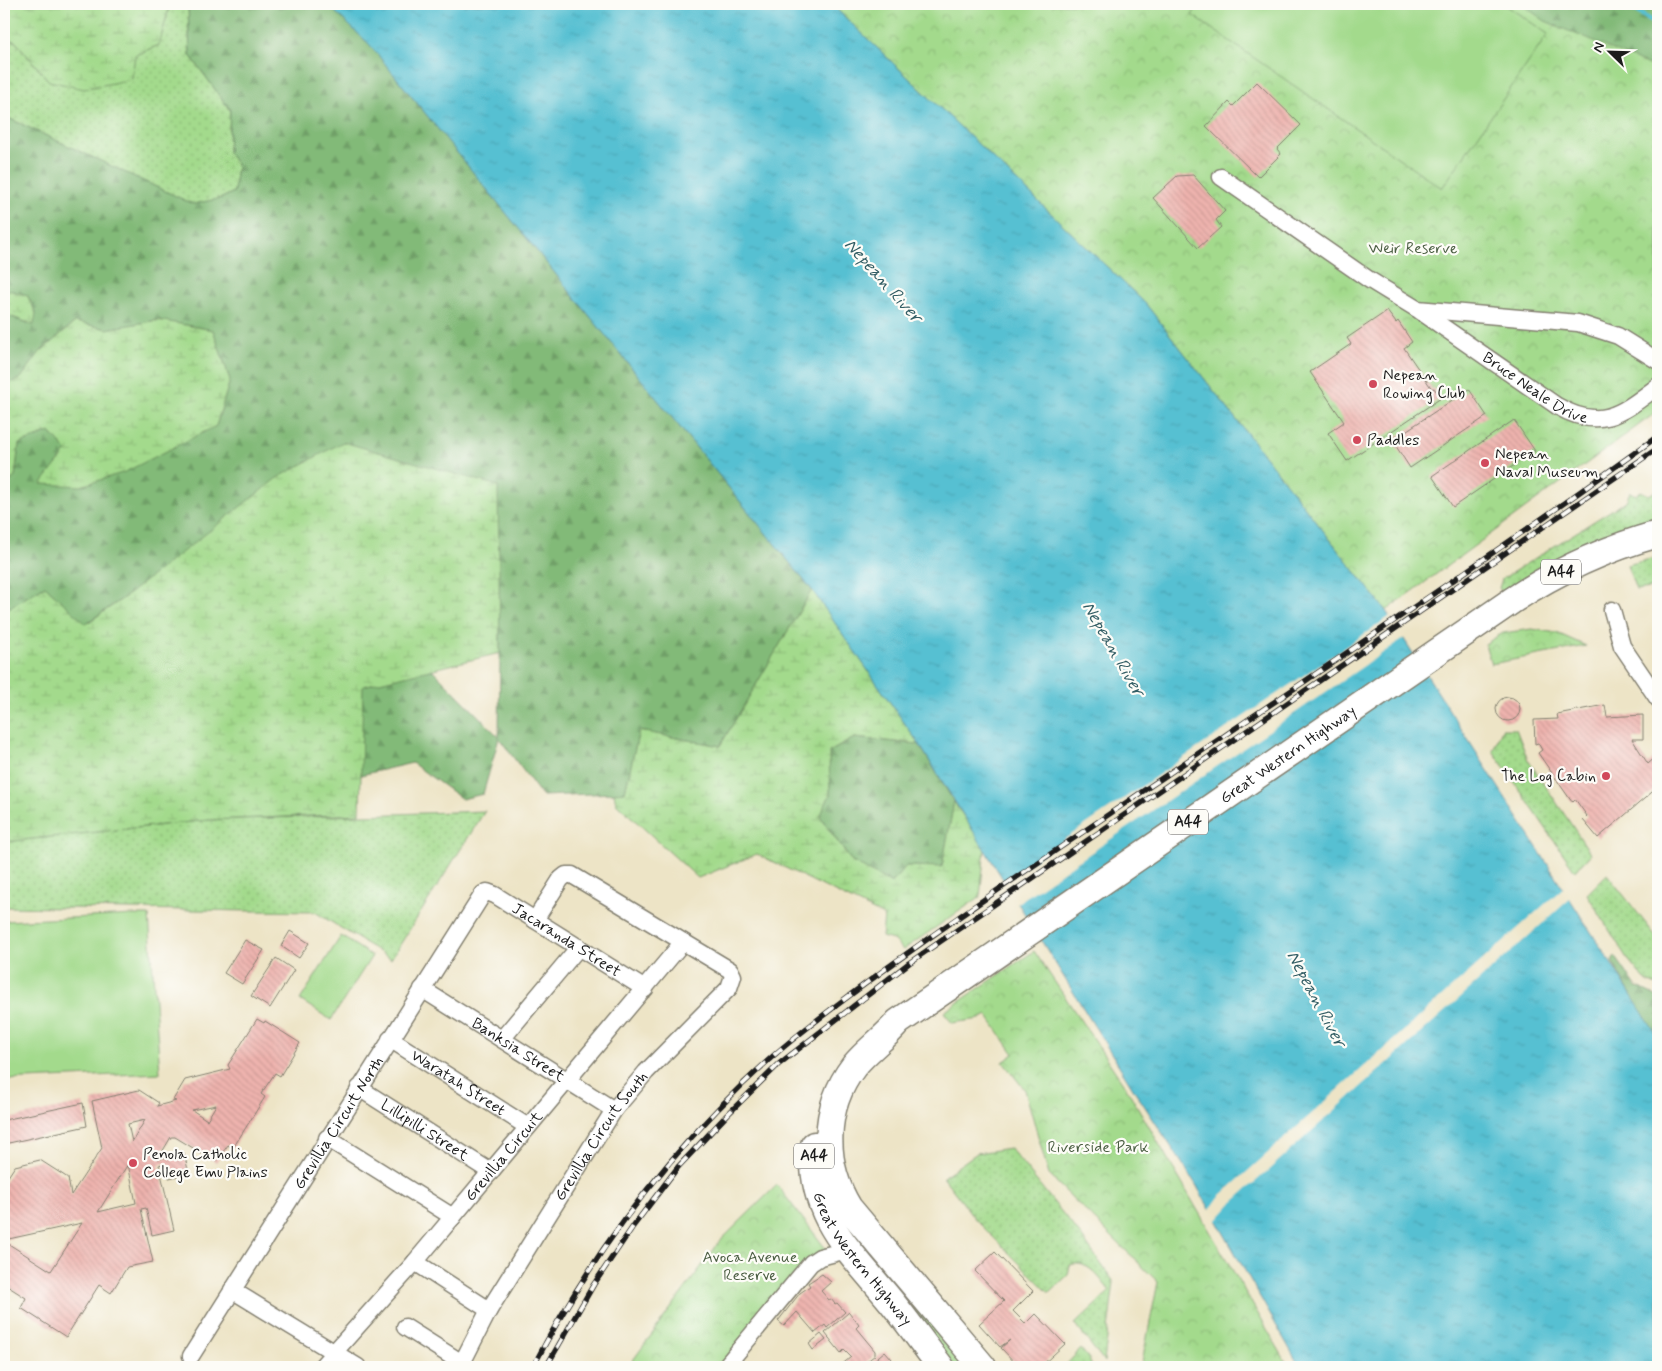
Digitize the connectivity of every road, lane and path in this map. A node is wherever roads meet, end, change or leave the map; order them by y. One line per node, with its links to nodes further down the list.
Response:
1 (1222, 177): 2 (street, Bruce Neale Drive)
2 (1417, 309): 3 (street, Bruce Neale Drive); 4 (street, Bruce Neale Drive)
3 (1658, 361)
4 (1658, 386)
5 (1658, 534): 14 (highway, Great Western Highway / A44)
6 (1612, 610): 7 (street)
7 (1658, 699)
8 (487, 892): 9 (street, Jacaranda Street); 12 (street, Grevillia Circuit North)
9 (535, 920): 10 (street); 11 (street, Jacaranda Street)
10 (683, 942): 13 (street, Grevillia Circuit); 19 (street, Grevillia Circuit South)
11 (579, 947): 13 (street, Jacaranda Street); 16 (street)
12 (422, 989): 15 (street, Grevillia Circuit North); 16 (street, Banksia Street)
13 (644, 989): 17 (street, Grevillia Circuit)
14 (898, 1022): 24 (highway, Great Western Highway / A44); 36 (highway, Great Western Highway / A44)
15 (390, 1039): 18 (street, Grevillia Circuit North); 20 (street, Waratah Street)
16 (502, 1039): 17 (street, Banksia Street)
17 (568, 1081): 19 (street, Banksia Street); 20 (street, Grevillia Circuit)
18 (359, 1088): 21 (street, Grevillia Circuit North); 22 (street, Lillipilli Street)
19 (614, 1110): 27 (street, Grevillia Circuit South)
20 (528, 1127): 22 (street, Grevillia Circuit)
21 (327, 1138): 23 (street); 26 (street, Grevillia Circuit North)
22 (491, 1172): 23 (street, Grevillia Circuit)
23 (453, 1217): 25 (street, Grevillia Circuit)
24 (847, 1250): 34 (street); 35 (highway, Great Western Highway / A44)
25 (415, 1262): 27 (street); 29 (street, Grevillia Circuit)
26 (232, 1290): 29 (street); 30 (street, Grevillia Circuit North)
27 (489, 1310): 31 (street, Grevillia Circuit South)
28 (405, 1327): 31 (street)
29 (335, 1352): 32 (street, Grevillia Circuit); 33 (street)
30 (191, 1356)
31 (461, 1365)
32 (321, 1367)
33 (358, 1367)
34 (725, 1367)
35 (941, 1367)
36 (983, 1367)

